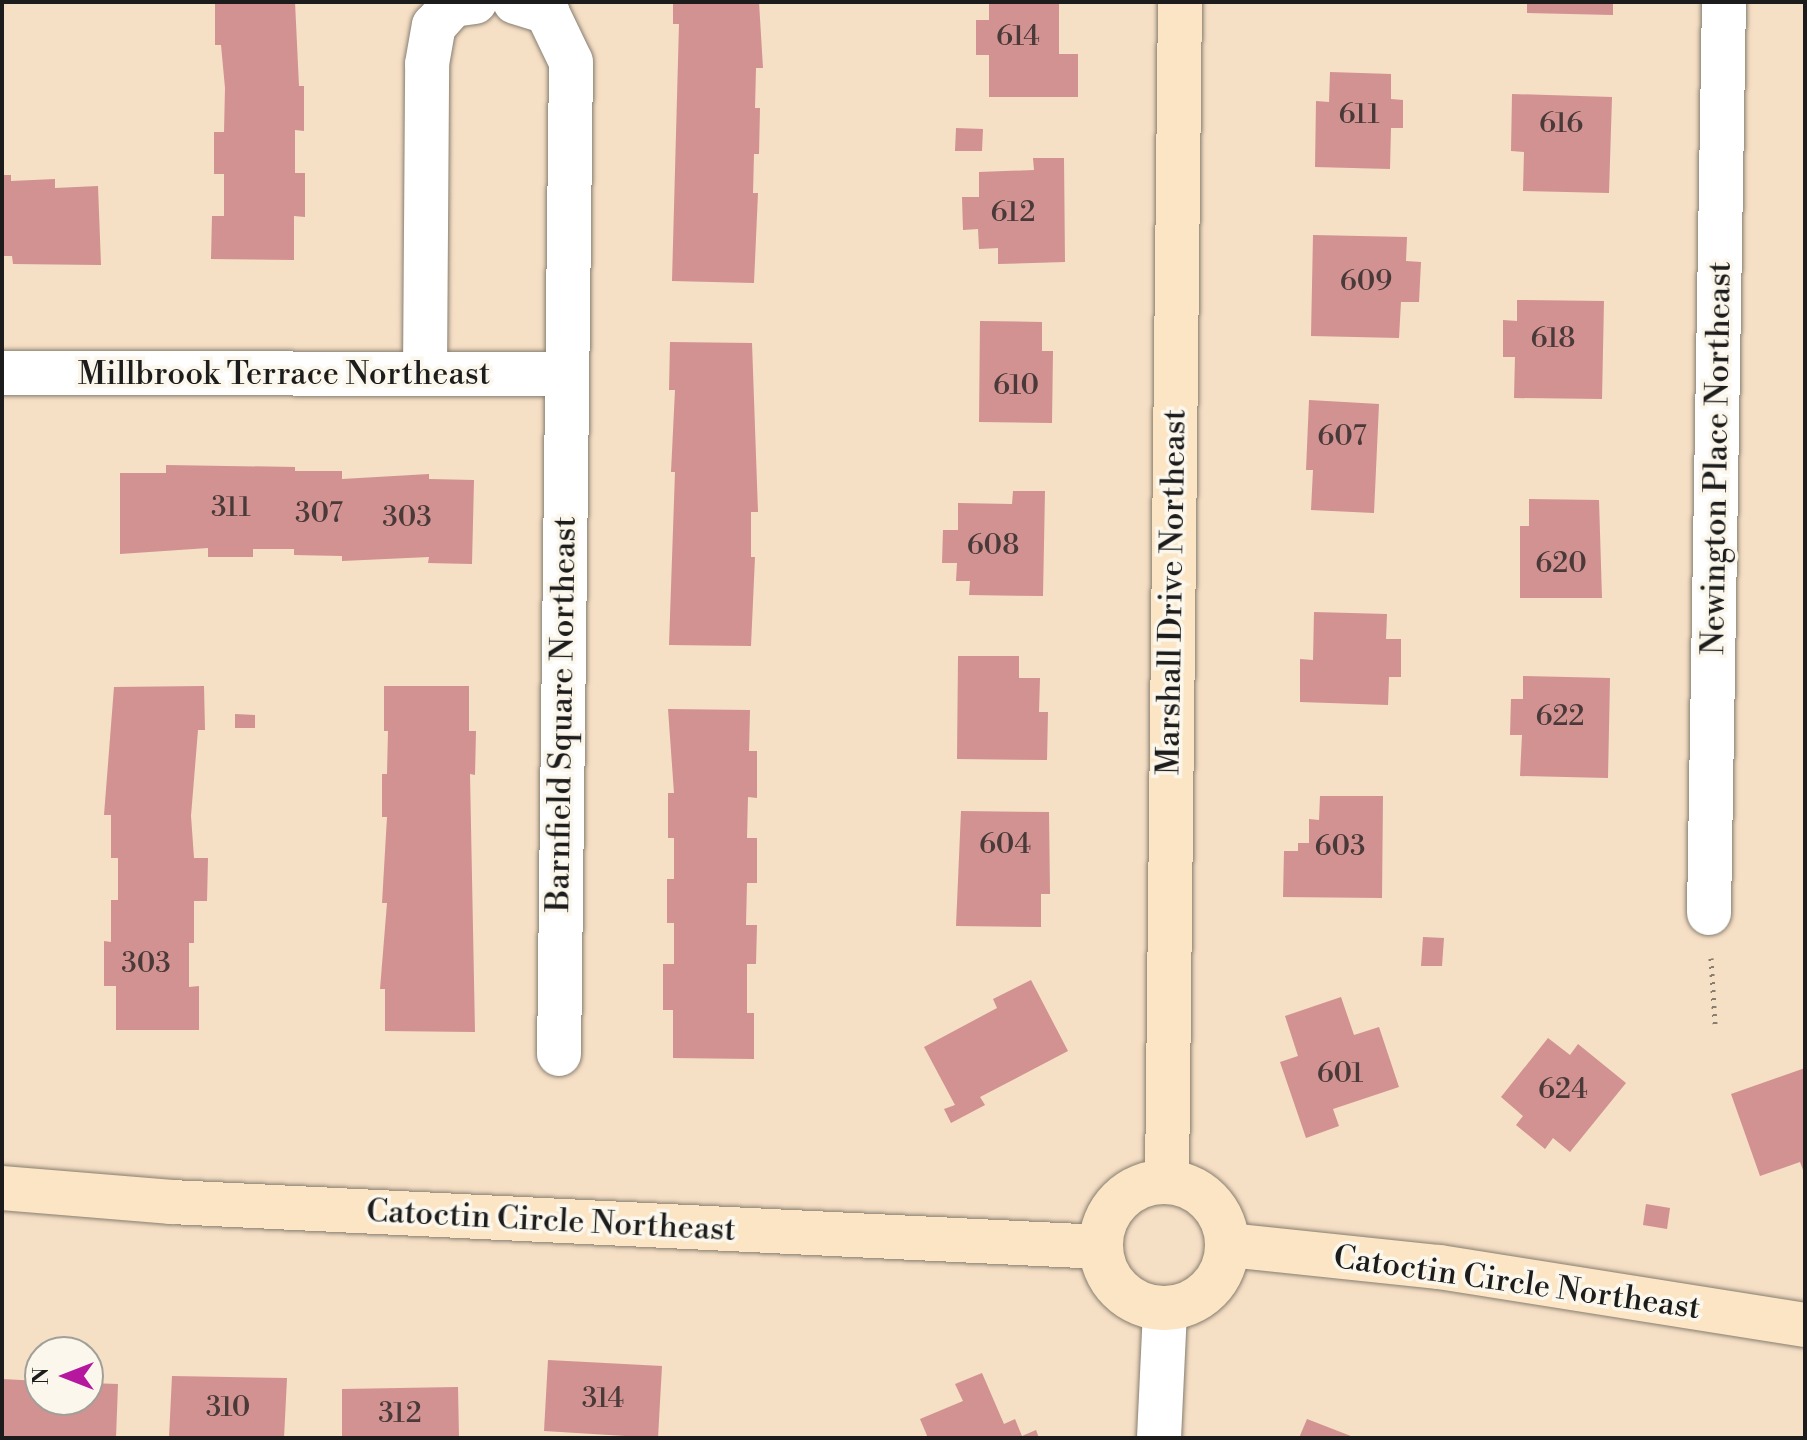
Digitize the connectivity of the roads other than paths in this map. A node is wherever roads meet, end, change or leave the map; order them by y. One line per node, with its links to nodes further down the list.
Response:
1 (475, 2): 6 (street)
2 (515, 2): 7 (street, Barnfield Square Northeast)
3 (1180, 2): 10 (street, Marshall Drive Northeast)
4 (1724, 2): 8 (street, Newington Place Northeast)
5 (2, 373): 6 (street, Millbrook Terrace Northeast)
6 (425, 373): 7 (street, Millbrook Terrace Northeast)
7 (566, 374): 9 (street, Barnfield Square Northeast)
8 (1709, 913)
9 (559, 1054)
10 (1167, 1181): 12 (street); 13 (street)
11 (2, 1188): 13 (street, Catoctin Circle Northeast)
12 (1228, 1245): 14 (street); 15 (street, Catoctin Circle Northeast)
13 (1100, 1247): 14 (street)
14 (1165, 1309): 16 (street)
15 (1805, 1325)
16 (1159, 1438)

